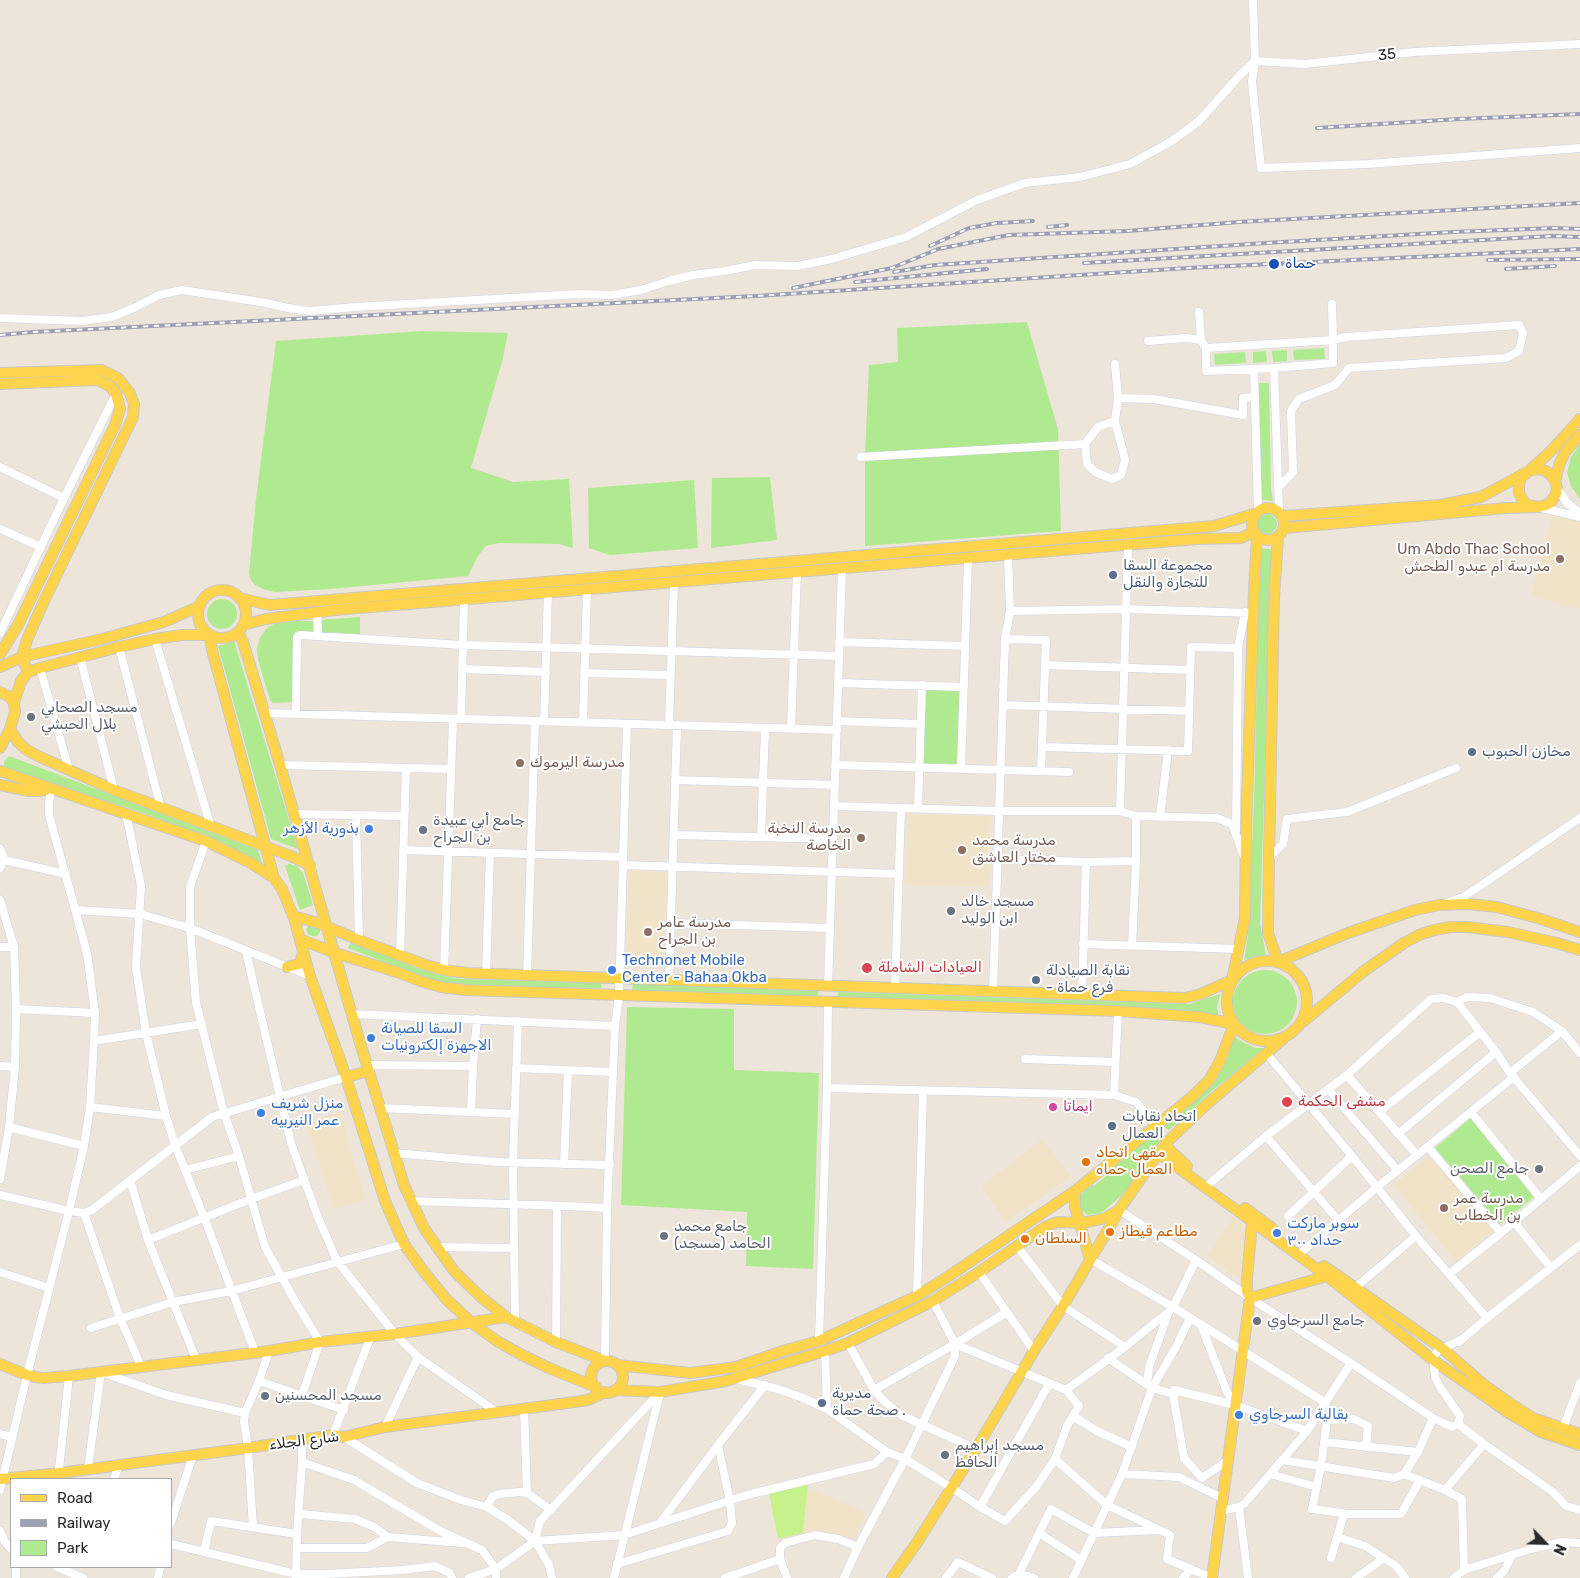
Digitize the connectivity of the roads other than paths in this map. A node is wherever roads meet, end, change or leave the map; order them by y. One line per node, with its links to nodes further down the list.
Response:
1 (1253, 0): 3 (street)
2 (1580, 44): 3 (street, 35)
3 (1255, 61): 4 (street); 7 (street)
4 (1580, 148)
5 (1332, 304): 9 (street)
6 (1199, 312): 8 (street)
7 (0, 318)
8 (1201, 340): 10 (street); 11 (street)
9 (1333, 340): 11 (street); 13 (street); 28 (street)
10 (1148, 341)
11 (1206, 348): 14 (street)
12 (1115, 364): 19 (street)
13 (1274, 368): 14 (street); 28 (street)
14 (1254, 370): 18 (street)
15 (0, 373): 73 (main road)
16 (0, 384): 17 (main road)
17 (116, 394): 29 (street); 70 (main road)
18 (1254, 397): 19 (street); 31 (street)
19 (1118, 398): 21 (street)
20 (1580, 419): 26 (main road)
21 (1115, 421): 23 (street); 23 (street)
22 (1580, 435): 27 (main road)
23 (1086, 444): 24 (street)
24 (861, 457)
25 (0, 467): 29 (street)
26 (1529, 471): 27 (main road); 30 (main road); 32 (main road)
27 (1556, 485): 30 (main road); 33 (street)
28 (1278, 488): 32 (street)
29 (64, 498): 40 (street)
30 (1538, 508): 33 (street); 34 (main road)
31 (1256, 512): 32 (main road); 36 (main road); 49 (main road)
32 (1281, 514): 34 (main road)
33 (1580, 515)
34 (1284, 528): 37 (main road)
35 (0, 529): 40 (street)
36 (1255, 534): 37 (main road); 38 (main road); 42 (main road)
37 (1278, 537): 156 (main road)
38 (1241, 538): 39 (main road); 42 (main road)
39 (1128, 545): 41 (main road); 52 (street)
40 (41, 547): 57 (street)
41 (1008, 555): 43 (main road); 53 (street)
42 (1255, 555): 55 (main road)
43 (968, 558): 44 (main road); 64 (street)
44 (842, 568): 45 (main road); 62 (street)
45 (797, 572): 46 (main road); 71 (street)
46 (674, 582): 47 (main road); 69 (street)
47 (587, 589): 48 (main road); 67 (street)
48 (548, 592): 50 (main road); 66 (street)
49 (239, 598): 51 (main road); 56 (main road)
50 (464, 599): 54 (main road); 63 (street)
51 (200, 606): 58 (main road); 73 (main road)
52 (1126, 609): 53 (street); 55 (street); 78 (street)
53 (1010, 611): 61 (street)
54 (317, 612): 56 (main road); 59 (street)
55 (1249, 613): 68 (street); 161 (main road)
56 (241, 628): 58 (main road); 94 (main road)
57 (0, 633)
58 (210, 635): 60 (main road); 149 (main road)
59 (318, 635): 63 (street); 95 (street)
60 (155, 638): 65 (main road); 143 (street)
61 (1005, 639): 75 (street); 90 (street)
62 (840, 642): 64 (street); 72 (street)
63 (463, 645): 66 (street); 79 (street)
64 (965, 646): 87 (street)
65 (119, 647): 74 (main road); 131 (street)
66 (546, 647): 67 (street); 82 (street)
67 (585, 648): 69 (street); 83 (street)
68 (1238, 648): 80 (street); 144 (street)
69 (671, 651): 71 (street); 84 (street)
70 (0, 654)
71 (794, 654): 72 (street); 105 (street)
72 (839, 656): 85 (street)
73 (22, 657): 76 (main road); 81 (main road)
74 (80, 657): 77 (main road); 129 (street)
75 (1045, 665): 78 (street); 91 (street)
76 (0, 667)
77 (40, 668): 81 (main road); 119 (street)
78 (1124, 668): 80 (street); 92 (street)
79 (462, 669): 82 (street); 96 (street)
80 (1190, 670): 93 (street)
81 (28, 672): 89 (main road)
82 (546, 672): 98 (street)
83 (584, 673): 84 (street); 100 (street)
84 (670, 675): 103 (street)
85 (838, 683): 86 (street); 99 (street)
86 (922, 685): 87 (street); 102 (street)
87 (964, 687): 118 (street)
88 (0, 692): 89 (main road)
89 (14, 703): 106 (main road)
90 (1003, 705): 91 (street); 120 (street)
91 (1044, 706): 92 (street); 108 (street)
92 (1123, 709): 93 (street); 110 (street)
93 (1189, 710): 111 (street)
94 (265, 713): 95 (street); 112 (main road)
95 (296, 714): 96 (street)
96 (456, 719): 97 (street); 117 (street)
97 (535, 721): 98 (street); 154 (street)
98 (544, 721): 100 (street)
99 (837, 721): 102 (street); 107 (street)
100 (583, 722): 101 (street)
101 (627, 724): 103 (street); 155 (street)
102 (920, 724): 115 (street)
103 (673, 725): 104 (street); 124 (street)
104 (765, 728): 105 (street); 125 (street)
105 (791, 728): 107 (street)
106 (10, 729): 109 (main road); 119 (main road)
107 (837, 730): 113 (street)
108 (1042, 747): 110 (street); 121 (street)
109 (0, 748)
110 (1122, 749): 111 (street); 135 (street)
111 (1168, 750): 141 (street)
112 (280, 765): 114 (street); 137 (main road)
113 (836, 765): 115 (street); 126 (street)
114 (406, 768): 117 (street); 139 (street)
115 (919, 768): 118 (street); 133 (street)
116 (1456, 768): 156 (street)
117 (451, 769): 152 (street)
118 (961, 769): 120 (street)
119 (69, 770): 129 (main road)
120 (1001, 770): 121 (street); 134 (street)
121 (1041, 771): 123 (street)
122 (0, 772): 128 (main road)
123 (1068, 772)
124 (675, 780): 125 (street); 145 (street)
125 (763, 782): 126 (street); 146 (street)
126 (835, 784): 130 (street)
127 (0, 785): 128 (main road)
128 (50, 789): 136 (main road); 167 (street)
129 (114, 790): 131 (main road)
130 (834, 806): 132 (street); 147 (street)
131 (161, 808): 143 (main road)
132 (901, 808): 133 (street); 168 (street)
133 (918, 808): 134 (street)
134 (999, 811): 135 (street); 158 (street)
135 (1120, 811): 140 (street)
136 (126, 813): 148 (main road); 173 (street)
137 (295, 814): 138 (street); 162 (main road)
138 (356, 815): 139 (street); 180 (street)
139 (404, 816): 151 (street)
140 (1136, 816): 141 (street); 159 (street)
141 (1160, 817): 144 (street)
142 (1580, 818): 171 (street)
143 (212, 827): 149 (main road)
144 (1236, 833): 161 (street)
145 (674, 835): 146 (street); 164 (street)
146 (761, 837): 147 (street)
147 (833, 839): 166 (street)
148 (206, 841): 169 (main road); 177 (street)
149 (265, 846): 162 (main road); 169 (main road)
150 (0, 849): 157 (street)
151 (403, 850): 152 (street); 190 (street)
152 (448, 851): 153 (street); 193 (street)
153 (490, 853): 154 (street); 194 (street)
154 (530, 854): 155 (street); 195 (street)
155 (623, 856): 163 (street)
156 (1269, 858): 191 (main road)
157 (4, 860): 165 (street); 167 (street)
158 (998, 860): 160 (street); 202 (street)
159 (1136, 861): 160 (street); 185 (street)
160 (1086, 862): 182 (street)
161 (1246, 864): 186 (main road)
162 (310, 865): 176 (main road)
163 (623, 866): 164 (street); 197 (street)
164 (673, 867): 166 (street); 175 (street)
165 (0, 868)
166 (832, 872): 168 (street); 178 (street)
167 (66, 874): 172 (street)
168 (899, 874): 201 (street)
169 (274, 878): 174 (main road)
170 (0, 900): 184 (street)
171 (1439, 905): 179 (main road); 191 (main road)
172 (76, 910): 173 (street); 209 (street)
173 (140, 914): 177 (street); 219 (street)
174 (294, 916): 176 (main road); 181 (main road)
175 (671, 923): 178 (street); 199 (street)
176 (328, 927): 180 (main road); 189 (main road)
177 (190, 928): 188 (street); 214 (street)
178 (830, 928): 200 (street)
179 (1580, 932)
180 (359, 940): 190 (main road)
181 (302, 944): 189 (main road); 192 (main road); 196 (main road)
182 (1083, 944): 185 (street); 203 (street)
183 (0, 946): 184 (street)
184 (14, 946): 207 (street)
185 (1132, 946): 186 (street)
186 (1239, 949): 198 (main road)
187 (1580, 950): 213 (main road)
188 (246, 952): 192 (street); 241 (street)
189 (335, 953): 204 (main road); 210 (main road)
190 (400, 956): 193 (main road)
191 (1278, 962): 198 (main road); 213 (main road)
192 (287, 967): 196 (street)
193 (444, 970): 194 (main road)
194 (486, 974): 195 (main road)
195 (526, 975): 197 (main road)
196 (310, 976): 236 (main road)
197 (619, 979): 199 (main road); 204 (street)
198 (1232, 980): 203 (main road); 215 (main road)
199 (669, 981): 200 (main road)
200 (828, 986): 201 (main road); 205 (main road)
201 (895, 989): 202 (main road)
202 (994, 992): 203 (main road)
203 (1082, 995)
204 (619, 996): 205 (main road); 216 (street)
205 (828, 1002): 208 (main road); 237 (street)
206 (1457, 1002): 217 (street); 218 (street); 234 (street)
207 (16, 1009): 209 (street); 229 (street)
208 (1118, 1012): 215 (main road); 226 (street)
209 (94, 1014): 221 (street)
210 (352, 1014): 211 (street); 230 (main road)
211 (477, 1019): 212 (street); 228 (street)
212 (518, 1021): 216 (street); 231 (street)
213 (1303, 1022): 220 (main road)
214 (202, 1024): 219 (street); 248 (street)
215 (1234, 1024): 220 (main road); 251 (main road)
216 (615, 1026): 233 (street)
217 (1562, 1031): 223 (street); 235 (street)
218 (1480, 1032): 222 (street); 246 (street)
219 (146, 1033): 221 (street); 250 (street)
220 (1283, 1039): 224 (main road)
221 (94, 1041): 243 (street)
222 (1496, 1052): 235 (street); 253 (street)
223 (1580, 1053)
224 (1266, 1054): 242 (street); 258 (main road)
225 (1025, 1059): 226 (street)
226 (1115, 1062): 240 (street)
227 (0, 1066): 229 (street)
228 (473, 1066): 230 (street); 245 (street)
229 (15, 1067): 252 (street)
230 (368, 1068): 236 (main road); 244 (main road)
231 (516, 1068): 232 (street); 249 (street)
232 (568, 1070): 233 (street); 265 (street)
233 (613, 1072): 266 (street)
234 (1347, 1075): 238 (street); 246 (street)
235 (1512, 1075): 247 (street); 263 (street)
236 (346, 1077): 241 (street); 296 (main road)
237 (827, 1088): 239 (street); 330 (street)
238 (1328, 1089): 242 (street); 269 (street)
239 (923, 1091): 240 (street); 314 (street)
240 (1114, 1095): 251 (street)
241 (279, 1097): 248 (street); 272 (street)
242 (1308, 1104): 254 (street); 261 (street)
243 (90, 1107): 250 (street); 256 (street)
244 (380, 1108): 245 (street); 259 (main road)
245 (471, 1112): 249 (street)
246 (1379, 1112): 253 (street)
247 (1471, 1112): 257 (street); 279 (street)
248 (224, 1113): 255 (street); 260 (street)
249 (515, 1114): 264 (street)
250 (166, 1116): 255 (street)
251 (1157, 1126): 275 (main road)
252 (9, 1127): 256 (street); 270 (street)
253 (1398, 1134): 262 (street)
254 (1266, 1136): 273 (street); 276 (street)
255 (175, 1145): 268 (street); 271 (street)
256 (84, 1146): 285 (street)
257 (1428, 1147): 262 (street); 293 (street)
258 (1161, 1149): 273 (main road); 284 (main road); 290 (main road)
259 (394, 1154): 264 (street); 280 (main road)
260 (239, 1156): 268 (street); 278 (street)
261 (1352, 1156): 274 (street); 276 (street)
262 (1417, 1156): 269 (street)
263 (1580, 1156)
264 (513, 1162): 265 (street); 281 (street)
265 (564, 1164): 266 (street)
266 (610, 1165): 283 (street)
267 (1580, 1166): 279 (street)
268 (185, 1170): 288 (street)
269 (1398, 1171): 274 (street)
270 (0, 1180)
271 (130, 1180): 286 (street); 295 (street)
272 (304, 1180): 278 (street); 304 (street)
273 (1210, 1183): 301 (main road)
274 (1376, 1188): 289 (street); 294 (street)
275 (1075, 1191): 292 (main road); 314 (main road)
276 (1314, 1192): 287 (street); 289 (street)
277 (0, 1195): 285 (street)
278 (251, 1199): 288 (street); 310 (street)
279 (1541, 1200): 291 (street)
280 (411, 1201): 281 (street); 299 (main road)
281 (514, 1204): 282 (street); 300 (street)
282 (557, 1206): 283 (street); 332 (street)
283 (607, 1208): 345 (street)
284 (1119, 1210): 292 (main road); 302 (main road); 303 (street)
285 (69, 1211): 286 (street); 311 (street)
286 (84, 1213): 321 (street)
287 (1288, 1216)
288 (204, 1217): 295 (street); 313 (street)
289 (1338, 1220): 301 (street)
290 (1252, 1222): 309 (main road); 315 (main road)
291 (1514, 1222): 293 (street); 305 (street)
292 (1080, 1223): 298 (main road); 302 (main road)
293 (1502, 1233): 308 (street)
294 (1416, 1236): 308 (street); 312 (street)
295 (148, 1240): 317 (street)
296 (404, 1244): 304 (street); 325 (main road)
297 (1580, 1245): 305 (street)
298 (1017, 1246): 307 (main road); 318 (street)
299 (437, 1247): 300 (street); 324 (main road)
300 (514, 1248): 324 (street)
301 (1303, 1251): 312 (main road)
302 (1090, 1259): 318 (main road); 319 (street)
303 (1196, 1260): 315 (street); 319 (street)
304 (337, 1262): 310 (street); 328 (street)
305 (1551, 1268): 323 (street)
306 (0, 1272): 311 (street)
307 (979, 1272): 316 (main road); 320 (street)
308 (1449, 1274): 323 (street)
309 (1327, 1276): 315 (main road); 347 (main road)
310 (281, 1277): 313 (street); 331 (street)
311 (49, 1288): 353 (street)
312 (1355, 1288): 341 (main road)
313 (231, 1291): 317 (street); 340 (street)
314 (917, 1296): 330 (main road)
315 (1250, 1298): 336 (main road); 346 (street)
316 (933, 1301): 333 (main road); 334 (street)
317 (173, 1302): 321 (street); 344 (street)
318 (1063, 1306): 335 (street); 339 (main road)
319 (1171, 1310): 322 (street); 335 (street); 360 (street)
320 (1007, 1312): 334 (street); 339 (street)
321 (120, 1318): 327 (street); 350 (street)
322 (1190, 1318): 326 (street); 360 (street)
323 (1487, 1318): 341 (street)
324 (511, 1320): 325 (main road); 332 (main road)
325 (472, 1323): 328 (main road); 361 (main road)
326 (1201, 1325): 336 (street); 368 (street)
327 (91, 1328)
328 (395, 1334): 329 (main road); 342 (street)
329 (370, 1338): 331 (main road); 371 (street)
330 (819, 1341): 349 (main road)
331 (320, 1342): 337 (main road); 366 (street)
332 (556, 1342): 345 (main road)
333 (848, 1343): 338 (main road); 362 (street)
334 (955, 1344): 352 (street); 362 (street); 379 (street)
335 (1125, 1347): 343 (street)
336 (1242, 1350): 367 (street); 368 (main road)
337 (269, 1351): 340 (main road); 356 (street)
338 (825, 1351): 355 (main road); 370 (street)
339 (1034, 1351): 352 (main road)
340 (255, 1352): 344 (main road)
341 (1446, 1352): 347 (street); 347 (street); 381 (main road)
342 (418, 1357): 373 (street); 380 (street)
343 (1108, 1358): 360 (street); 363 (street)
344 (196, 1359): 350 (main road)
345 (605, 1361): 349 (main road); 361 (main road)
346 (1351, 1362): 367 (street); 376 (street)
347 (1436, 1362): 378 (street); 391 (main road)
348 (0, 1364): 353 (main road)
349 (618, 1365): 361 (main road)
350 (140, 1366): 351 (main road)
351 (101, 1372): 354 (main road); 372 (street); 406 (street)
352 (1022, 1372): 358 (street); 395 (main road)
353 (27, 1376): 354 (main road); 386 (street)
354 (69, 1376): 410 (street)
355 (737, 1379): 359 (street); 364 (main road)
356 (259, 1381): 366 (street); 372 (street)
357 (1580, 1383): 381 (street)
358 (1049, 1384): 363 (street); 424 (street)
359 (765, 1385): 370 (street); 390 (street)
360 (1150, 1386): 365 (street); 392 (street)
361 (605, 1390): 364 (main road); 369 (main road, شارع الجلاء)
362 (874, 1390): 379 (street)
363 (1066, 1390): 374 (street)
364 (660, 1392): 426 (street); 439 (street)
365 (1173, 1394): 368 (street); 402 (street)
366 (302, 1395): 371 (street)
367 (1326, 1403): 375 (street)
368 (1235, 1405): 382 (street); 402 (main road)
369 (524, 1409): 373 (main road, شارع الجلاء); 419 (street)
370 (827, 1409): 396 (street)
371 (344, 1410): 385 (street)
372 (245, 1413): 394 (street)
373 (498, 1413): 380 (main road, شارع الجلاء)
374 (1073, 1416): 392 (street); 400 (street)
375 (1318, 1416): 377 (street); 382 (street)
376 (1433, 1418): 378 (street); 397 (street)
377 (1327, 1420): 388 (street); 393 (street)
378 (1458, 1424): 389 (street)
379 (921, 1425): 395 (street); 399 (street)
380 (385, 1427): 385 (main road, شارع الجلاء)
381 (1563, 1428): 384 (main road)
382 (1307, 1431): 401 (street)
383 (0, 1434): 386 (street)
384 (1580, 1434)
385 (338, 1436): 387 (main road, شارع الجلاء); 423 (street)
386 (12, 1437): 413 (street)
387 (302, 1440): 394 (main road, شارع الجلاء); 403 (street)
388 (1324, 1442): 393 (street); 405 (street)
389 (1484, 1444): 418 (street); 427 (street)
390 (718, 1445): 421 (street); 432 (street)
391 (1580, 1445)
392 (1132, 1447): 407 (street)
393 (1366, 1447): 397 (street)
394 (248, 1448): 398 (main road, شارع الجلاء); 433 (street)
395 (976, 1449): 416 (main road)
396 (887, 1452): 399 (street); 421 (street)
397 (1418, 1452): 409 (street)
398 (193, 1455): 404 (main road, شارع الجلاء); 431 (street)
399 (906, 1459): 416 (street); 446 (street)
400 (1056, 1459): 422 (street); 424 (street)
401 (1282, 1460): 405 (street); 408 (street)
402 (1227, 1461): 420 (main road)
403 (302, 1462): 429 (street); 443 (street)
404 (119, 1465): 406 (main road, شارع الجلاء); 412 (street)
405 (1321, 1466): 409 (street); 415 (street)
406 (88, 1469): 410 (main road, شارع الجلاء)
407 (1122, 1474): 420 (street); 422 (street)
408 (1270, 1474): 415 (street); 425 (street)
409 (1404, 1474): 414 (street)
410 (59, 1476): 411 (main road, شارع الجلاء)
411 (20, 1478)
412 (114, 1478)
413 (1, 1479): 417 (street)
414 (1420, 1480): 418 (street); 430 (street)
415 (1317, 1486): 430 (street)
416 (952, 1488): 424 (street); 472 (main road)
417 (0, 1490)
418 (1445, 1490): 459 (street)
419 (527, 1493): 423 (street); 426 (street)
420 (1222, 1498): 428 (main road)
421 (730, 1501): 432 (street); 455 (street)
422 (1107, 1505): 435 (street); 437 (street)
423 (487, 1507): 442 (street)
424 (980, 1507)
425 (1239, 1507): 428 (street); 479 (street)
426 (551, 1510): 442 (street)
427 (1580, 1510)
428 (1221, 1511): 478 (main road)
429 (300, 1514): 438 (street); 440 (street)
430 (1344, 1514): 441 (street)
431 (172, 1520)
432 (660, 1523): 439 (street)
433 (253, 1527): 438 (street); 449 (street)
434 (0, 1530): 447 (street)
435 (1160, 1530): 437 (street); 458 (street)
436 (1039, 1533): 437 (street); 454 (street); 463 (street)
437 (1094, 1533): 454 (street)
438 (298, 1534): 448 (street)
439 (624, 1535): 442 (street); 455 (street)
440 (388, 1537): 443 (street); 448 (street)
441 (1337, 1537): 451 (street); 452 (street)
442 (534, 1541): 457 (street); 467 (street)
443 (468, 1543): 457 (street)
444 (1580, 1543): 450 (street)
445 (172, 1544): 449 (street)
446 (858, 1547): 453 (street); 471 (street)
447 (10, 1548)
448 (297, 1548): 461 (street)
449 (204, 1552): 461 (street)
450 (1512, 1555): 459 (street); 483 (street)
451 (1331, 1558)
452 (1384, 1558): 480 (street); 481 (street)
453 (780, 1559): 469 (street); 470 (street)
454 (1082, 1560): 460 (street)
455 (617, 1564): 468 (street)
456 (59, 1568): 462 (street)
457 (496, 1569): 465 (street); 466 (street)
458 (1191, 1570): 477 (street); 478 (street)
459 (1464, 1570): 482 (street)
460 (1074, 1575): 476 (street)
461 (296, 1576): 464 (street)
462 (80, 1577)
463 (1015, 1577): 475 (street)
464 (452, 1578)
465 (469, 1578)
466 (496, 1578)
467 (552, 1578)
468 (614, 1578)
469 (725, 1578)
470 (787, 1578)
471 (844, 1578)
472 (892, 1578)
473 (946, 1578): 474 (street)
474 (992, 1578)
475 (1034, 1578)
476 (1082, 1578)
477 (1183, 1578)
478 (1212, 1578)
479 (1248, 1578)
480 (1356, 1578)
481 (1405, 1578)
482 (1454, 1578)
483 (1497, 1578)

